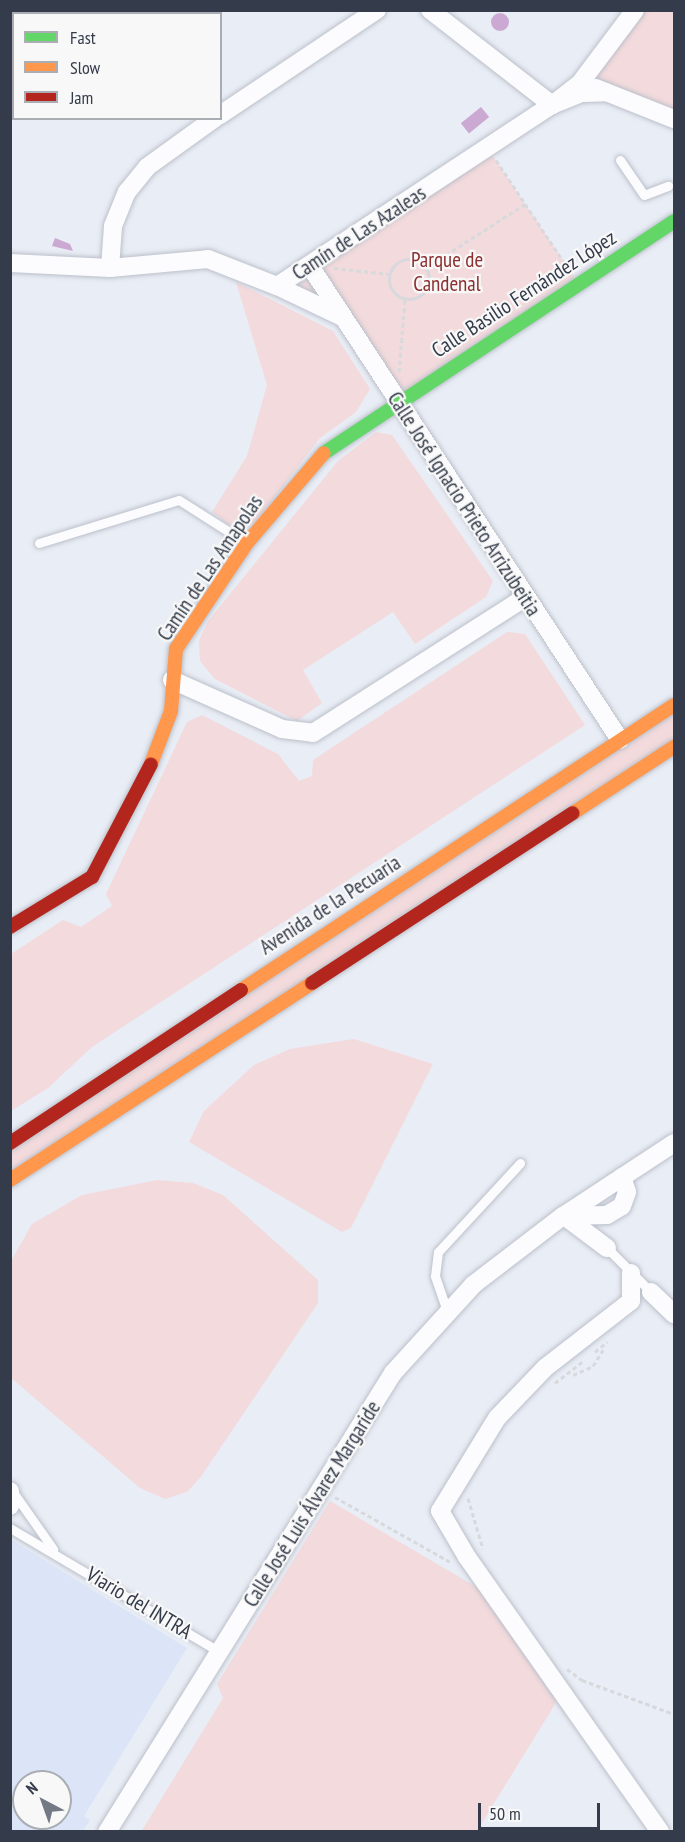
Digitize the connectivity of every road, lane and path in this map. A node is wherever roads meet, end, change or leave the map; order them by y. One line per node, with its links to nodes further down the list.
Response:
1 (376, 10): 8 (street)
2 (430, 10): 7 (street)
3 (635, 10): 4 (street, Camín de Las Azaleas)
4 (599, 60): 5 (street, Camín de Las Azaleas); 6 (street)
5 (581, 82): 6 (street); 7 (street, Camín de Las Azaleas)
6 (606, 93): 7 (street); 9 (street)
7 (552, 105): 11 (street, Camín de Las Azaleas)
8 (222, 114)
9 (675, 119)
10 (213, 120): 19 (street)
11 (488, 149): 14 (path); 17 (street, Camín de Las Azaleas)
12 (620, 160): 13 (lane)
13 (668, 186)
14 (525, 204): 18 (path); 21 (path)
15 (675, 221): 21 (street, Calle Basilio Fernández López)
16 (10, 263): 19 (street, Camín de Las Azaleas)
17 (310, 266): 20 (path); 22 (street, Camín de Las Azaleas); 24 (street, Calle José Ignacio Prieto Arrizubeitia)
18 (427, 267): 20 (path); 23 (path)
19 (110, 268): 22 (street, Camín de Las Azaleas)
20 (389, 274): 23 (path)
21 (578, 283): 25 (street, Calle Basilio Fernández López)
22 (277, 286): 24 (street)
23 (405, 299): 25 (path)
24 (342, 317): 25 (street, Calle José Ignacio Prieto Arrizubeitia)
25 (397, 403): 27 (street, Camín de Las Amapolas); 28 (street, Calle José Ignacio Prieto Arrizubeitia)
26 (39, 543): 27 (lane)
27 (247, 543): 29 (street, Camín de Las Amapolas)
28 (525, 597): 29 (street); 31 (street, Calle José Ignacio Prieto Arrizubeitia)
29 (172, 680): 33 (street, Camín de Las Amapolas)
30 (675, 705): 31 (street, Avenida de la Pecuaria)
31 (620, 740): 34 (street, Avenida de la Pecuaria)
32 (675, 747): 38 (street)
33 (10, 927)
34 (10, 1143)
35 (675, 1143): 37 (street, Calle José Luis Álvarez Margaride)
36 (520, 1163): 44 (lane)
37 (622, 1177): 39 (street); 40 (street, Calle José Luis Álvarez Margaride)
38 (10, 1180)
39 (616, 1210): 40 (street); 41 (street)
40 (563, 1216): 41 (street); 44 (street, Calle José Luis Álvarez Margaride)
41 (607, 1248): 42 (lane)
42 (631, 1273): 43 (lane); 53 (street)
43 (651, 1292): 45 (street)
44 (447, 1311): 48 (street, Calle José Luis Álvarez Margaride)
45 (675, 1314)
46 (603, 1349): 47 (path)
47 (571, 1375)
48 (321, 1489): 53 (path); 54 (street, Calle José Luis Álvarez Margaride)
49 (10, 1490): 50 (street); 52 (lane)
50 (10, 1506)
51 (10, 1528): 52 (lane, Viario del INTRA)
52 (57, 1553): 54 (lane, Viario del INTRA)
53 (480, 1575): 59 (street)
54 (221, 1653): 58 (street, Calle José Luis Álvarez Margaride)
55 (561, 1665): 56 (path)
56 (675, 1714)
57 (675, 1823): 59 (street)
58 (107, 1832)
59 (661, 1832)

